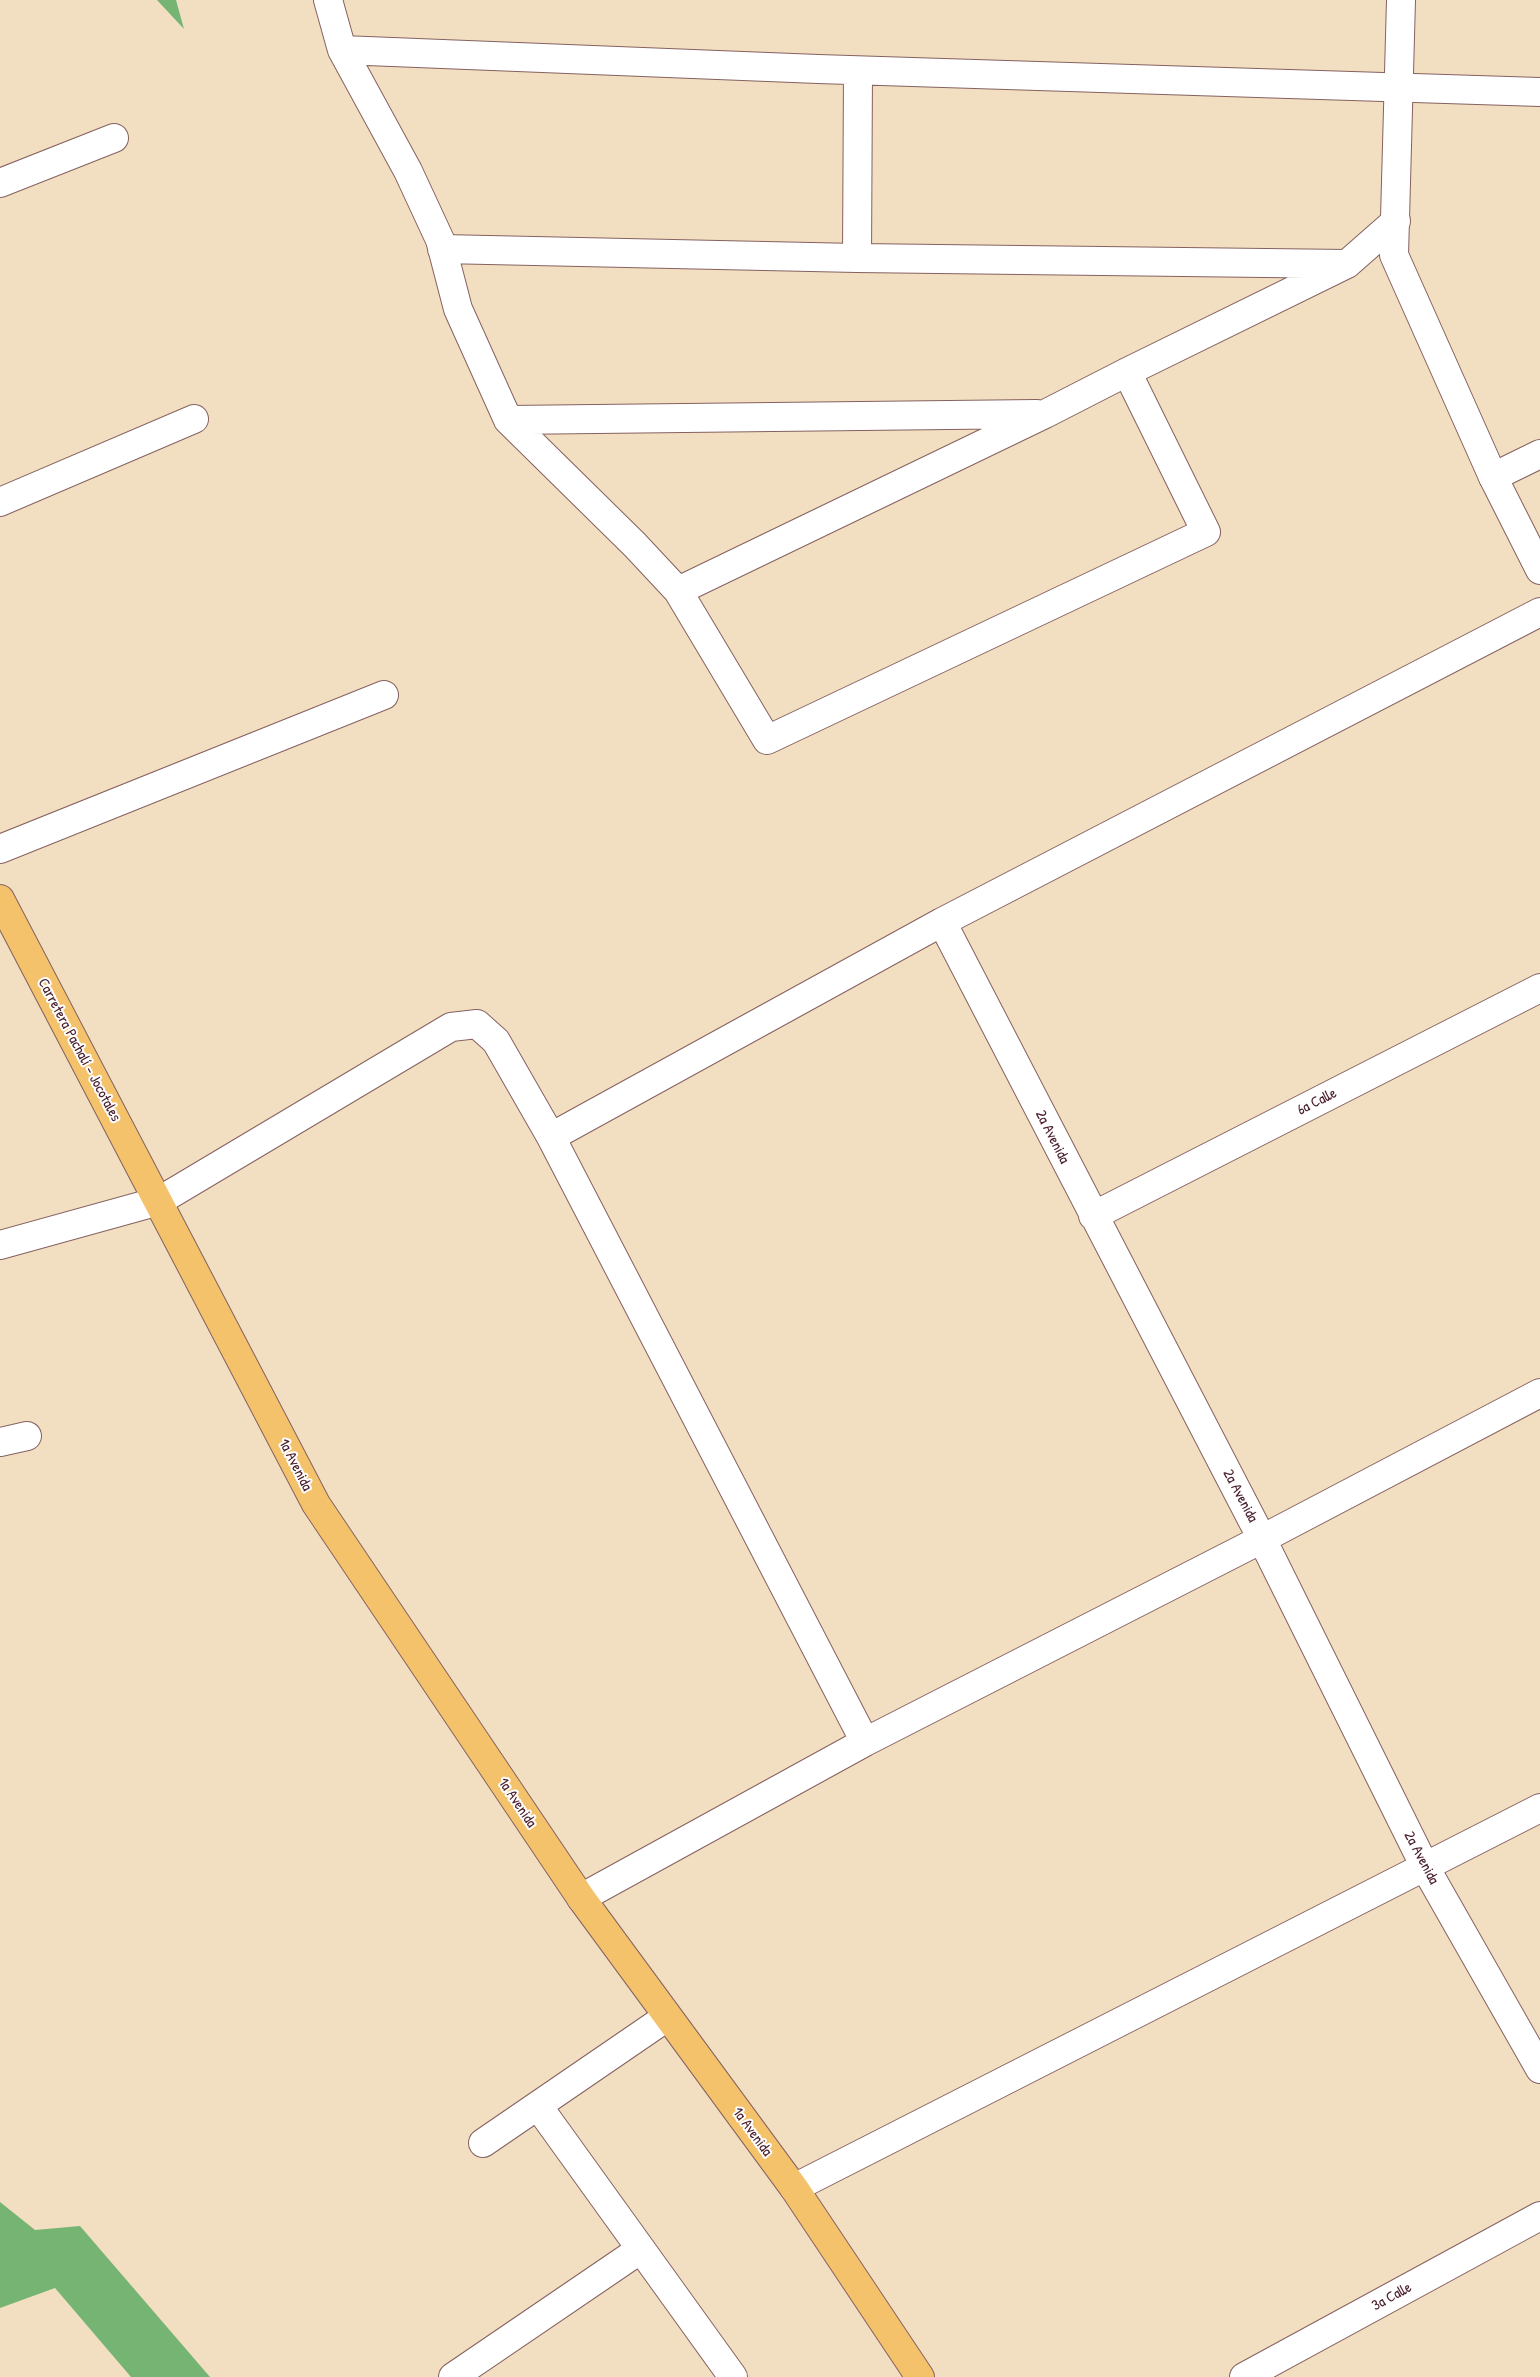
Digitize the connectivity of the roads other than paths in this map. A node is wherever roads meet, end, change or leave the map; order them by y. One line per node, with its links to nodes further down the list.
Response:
1 (328, 0): 3 (street)
2 (1401, 0): 5 (street)
3 (342, 50): 4 (street); 10 (street)
4 (858, 71): 5 (street); 11 (street)
5 (1399, 88): 6 (street); 9 (street)
6 (1540, 92)
7 (114, 138): 8 (street)
8 (0, 183)
9 (1396, 221): 12 (street); 18 (street)
10 (442, 249): 11 (street); 16 (street)
11 (857, 258): 12 (street)
12 (1347, 264): 13 (street)
13 (1127, 372): 14 (street); 21 (street)
14 (1045, 414): 16 (street); 21 (street)
15 (194, 419): 19 (street)
16 (508, 420): 21 (street)
17 (1540, 454): 18 (street)
18 (1493, 477): 20 (street)
19 (0, 502)
20 (1540, 570)
21 (678, 591)
22 (1540, 612): 26 (street)
23 (384, 695): 24 (street)
24 (0, 849)
25 (0, 900): 29 (main road, Carretera Pachalí - Jocotales)
26 (942, 922): 28 (street); 30 (street, 2a Avenida)
27 (1540, 988): 30 (street, 6a Calle)
28 (551, 1137): 29 (street); 36 (street)
29 (159, 1201): 31 (street); 39 (main road, 1a Avenida)
30 (1093, 1216): 35 (street, 2a Avenida)
31 (0, 1245)
32 (1540, 1393): 35 (street)
33 (28, 1436): 34 (street)
34 (0, 1442)
35 (1262, 1539): 36 (street); 38 (street, 2a Avenida)
36 (865, 1742): 39 (street)
37 (1540, 1808): 38 (street)
38 (1425, 1867): 41 (street, 2a Avenida); 44 (street)
39 (581, 1898): 40 (main road, 1a Avenida)
40 (667, 2017): 42 (street); 44 (main road, 1a Avenida)
41 (1540, 2069)
42 (538, 2106): 43 (street); 46 (street)
43 (483, 2143)
44 (794, 2188): 49 (main road, 1a Avenida)
45 (1540, 2216): 50 (street, 3a Calle)
46 (641, 2249): 47 (street); 48 (street)
47 (453, 2377)
48 (733, 2377)
49 (920, 2377)
50 (1244, 2377)

